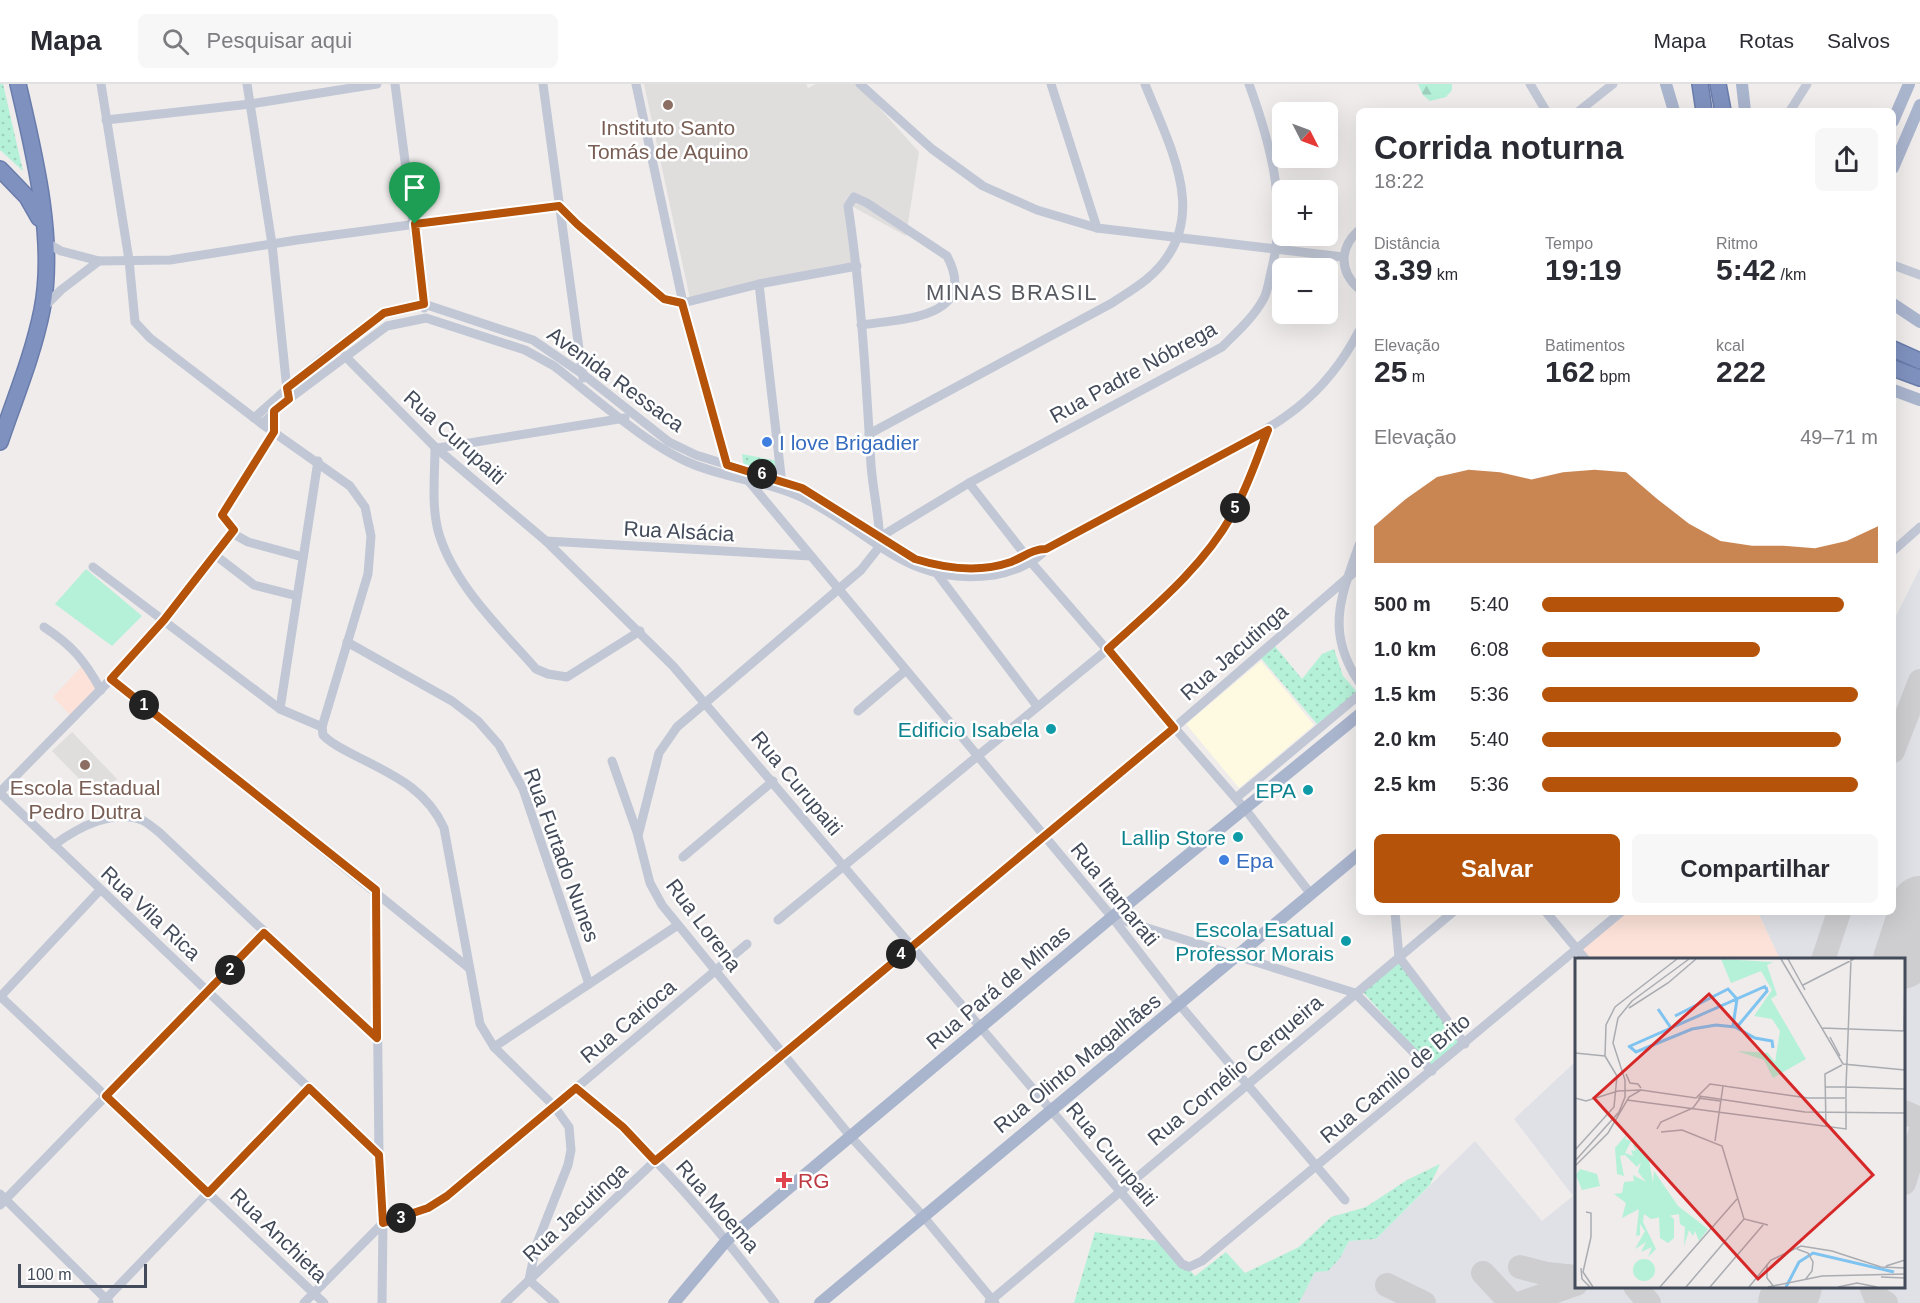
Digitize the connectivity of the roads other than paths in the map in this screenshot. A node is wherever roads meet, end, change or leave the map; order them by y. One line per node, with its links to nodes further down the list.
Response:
1 (18, 84): 34 (highway)
2 (101, 84): 30 (street)
3 (248, 84): 20 (street)
4 (377, 84): 20 (street)
5 (395, 84): 35 (street)
6 (543, 84): 33 (street)
7 (636, 84): 51 (street)
8 (860, 84): 36 (street)
9 (1051, 84): 36 (street)
10 (1145, 84): 38 (street)
11 (1249, 84): 41 (street, Rua Padre Nóbrega)
12 (1530, 84): 22 (street)
13 (1613, 84): 23 (street)
14 (1666, 84): 24 (main road)
15 (1700, 84): 25 (highway)
16 (1718, 84): 26 (highway)
17 (1742, 84): 27 (main road)
18 (1807, 84): 28 (street)
19 (1909, 84): 29 (main road)
20 (250, 104): 30 (street); 40 (street)
21 (1920, 105): 31 (main road)
22 (1544, 108)
23 (1583, 108)
24 (1673, 108)
25 (1704, 108)
26 (1722, 108)
27 (1745, 108)
28 (1792, 108)
29 (1896, 114)
30 (106, 120): 43 (street)
31 (1896, 161)
32 (0, 169): 34 (highway)
33 (559, 206): 35 (street); 51 (street); 63 (street)
34 (42, 223): 39 (highway)
35 (415, 224): 40 (street); 52 (street)
36 (1097, 228): 38 (street)
37 (1356, 234): 42 (street)
38 (1179, 236): 41 (street); 75 (street)
39 (45, 242): 44 (street); 54 (highway)
40 (272, 244): 43 (street); 66 (street)
41 (1277, 249): 42 (street); 81 (street, Rua Padre Nóbrega)
42 (1343, 257): 50 (street)
43 (129, 260): 44 (street); 72 (street)
44 (99, 261): 54 (street)
45 (1920, 262): 48 (street)
46 (856, 266): 49 (street); 57 (street); 57 (street)
47 (1896, 266): 48 (street)
48 (1920, 275)
49 (759, 284): 51 (street); 82 (street)
50 (1356, 286)
51 (682, 303): 79 (street)
52 (424, 304): 55 (street); 63 (street, Avenida Ressaca); 66 (street)
53 (1896, 306): 56 (main road)
54 (42, 310): 76 (highway)
55 (426, 318): 60 (street, Avenida Ressaca); 65 (street, Avenida Ressaca)
56 (1920, 322)
57 (861, 325): 75 (street)
58 (1356, 336): 73 (street, Avenida Ressaca)
59 (1896, 350): 61 (highway)
60 (345, 356): 68 (street, Avenida Ressaca); 77 (street, Rua Curupaiti)
61 (1920, 361)
62 (1896, 369): 64 (highway)
63 (585, 375): 65 (street); 71 (street, Avenida Ressaca)
64 (1920, 378)
65 (578, 385): 71 (street, Avenida Ressaca)
66 (287, 388): 68 (street); 72 (street)
67 (1896, 394): 69 (main road)
68 (289, 399): 70 (street, Avenida Ressaca)
69 (1920, 400)
70 (274, 411): 72 (street, Avenida Ressaca); 74 (street)
71 (627, 415): 77 (street); 79 (street, Avenida Ressaca); 80 (street, Avenida Ressaca)
72 (258, 421): 74 (street)
73 (1268, 430): 92 (street, Avenida Ressaca); 103 (street)
74 (274, 432): 78 (street); 84 (street)
75 (870, 434): 86 (street)
76 (1, 436)
77 (437, 448): 85 (street, Rua Curupaiti); 101 (street)
78 (318, 462): 91 (street); 102 (street)
79 (727, 465): 80 (street, Avenida Ressaca)
80 (747, 475): 82 (street, Avenida Ressaca); 90 (street, Rua Itamarati)
81 (969, 483): 86 (street, Rua Padre Nóbrega); 92 (street)
82 (782, 485): 86 (street, Avenida Ressaca)
83 (1920, 526): 87 (street)
84 (232, 533): 89 (street); 91 (street)
85 (546, 541): 90 (street, Rua Alsácia); 101 (street, Rua Curupaiti)
86 (880, 542): 92 (street, Avenida Ressaca); 95 (street, Avenida Ressaca); 97 (street, Rua Lorena)
87 (1896, 544)
88 (1356, 554): 96 (street)
89 (215, 555): 98 (street); 99 (street)
90 (811, 556): 97 (street, Rua Itamarati)
91 (303, 557): 98 (street)
92 (1028, 558): 95 (street, Avenida Ressaca); 103 (street)
93 (93, 567): 99 (street)
94 (1356, 570): 96 (street, Rua Jacutinga)
95 (938, 575): 110 (street)
96 (1348, 577): 105 (street); 115 (street, Rua Jacutinga)
97 (837, 590): 104 (street, Rua Itamarati); 109 (street, Rua Lorena)
98 (297, 596): 111 (street)
99 (164, 620): 106 (street); 111 (street)
100 (44, 627): 107 (street)
101 (639, 631): 109 (street, Rua Curupaiti)
102 (347, 642): 114 (street); 147 (street, Rua Furtado Nunes)
103 (1108, 649): 110 (street); 115 (street)
104 (905, 671): 112 (street); 116 (street, Rua Itamarati)
105 (1356, 677)
106 (111, 679): 107 (street); 129 (street)
107 (101, 690): 119 (street)
108 (1356, 698): 120 (street)
109 (704, 703): 118 (street, Rua Curupaiti); 123 (street, Rua Lorena)
110 (1037, 705): 116 (street)
111 (280, 709): 114 (street)
112 (858, 711)
113 (1356, 717): 121 (main road, Rua Pará de Minas)
114 (322, 726): 145 (street)
115 (1174, 728): 120 (street); 122 (street, Rua Jacutinga)
116 (976, 756): 122 (street, Rua Itamarati); 127 (street)
117 (612, 760): 123 (street)
118 (774, 781): 126 (street); 127 (street, Rua Curupaiti)
119 (0, 793): 124 (street, Rua Vila Rica)
120 (1236, 798): 121 (street)
121 (1245, 809): 130 (street); 135 (main road, Rua Pará de Minas)
122 (1044, 835): 135 (street, Rua Itamarati); 140 (street, Rua Jacutinga)
123 (638, 836): 137 (street, Rua Lorena)
124 (54, 845): 128 (street, Rua Vila Rica); 138 (street)
125 (1356, 856): 130 (main road, Rua Olinto Magalhães)
126 (683, 857)
127 (843, 865): 136 (street); 140 (street, Rua Curupaiti)
128 (100, 890): 148 (street, Rua Vila Rica); 150 (street)
129 (376, 890): 145 (street); 153 (street)
130 (1310, 893): 142 (main road, Rua Olinto Magalhães)
131 (1395, 915): 143 (street)
132 (1449, 915): 143 (street, Rua Cornélio Cerqueira)
133 (1549, 915): 141 (street)
134 (1618, 915): 141 (street, Rua Camilo de Brito)
135 (1112, 917): 142 (street); 151 (street, Rua Itamarati); 152 (main road, Rua Pará de Minas)
136 (778, 920)
137 (678, 925): 146 (street, Rua Lorena); 147 (street)
138 (264, 933): 148 (street); 153 (street)
139 (747, 944): 146 (street, Rua Carioca)
140 (910, 946): 152 (street, Rua Curupaiti); 156 (street, Rua Jacutinga)
141 (1578, 949): 144 (street); 154 (street, Rua Camilo de Brito)
142 (1236, 955): 149 (street); 151 (main road, Rua Olinto Magalhães)
143 (1399, 957): 149 (street, Rua Cornélio Cerqueira); 154 (street)
144 (1585, 958)
145 (469, 968): 155 (street)
146 (715, 971): 156 (street, Rua Lorena); 160 (street, Rua Carioca)
147 (589, 984): 155 (street)
148 (208, 992): 159 (street, Rua Vila Rica); 161 (street)
149 (1355, 993): 157 (street); 158 (street, Rua Cornélio Cerqueira)
150 (0, 996): 161 (street, Rua Anchieta)
151 (1179, 1004): 158 (street, Rua Itamarati); 163 (main road, Rua Olinto Magalhães)
152 (979, 1027): 163 (street, Rua Curupaiti); 164 (main road, Rua Pará de Minas)
153 (377, 1038): 165 (street)
154 (1465, 1044): 157 (street, Rua Camilo de Brito)
155 (494, 1047): 162 (street)
156 (783, 1054): 164 (street, Rua Lorena); 166 (street, Rua Jacutinga)
157 (1432, 1071): 167 (street, Rua Camilo de Brito)
158 (1247, 1083): 167 (street, Rua Itamarati); 168 (street, Rua Cornélio Cerqueira)
159 (309, 1088): 165 (street, Rua Vila Rica); 169 (street)
160 (576, 1088): 162 (street, Rua Carioca); 166 (street, Rua Moema)
161 (106, 1096): 169 (street, Rua Anchieta); 170 (street)
162 (554, 1106): 173 (street, Rua Carioca); 175 (street)
163 (1051, 1109): 168 (street, Rua Curupaiti); 172 (main road, Rua Olinto Magalhães)
164 (851, 1137): 172 (street, Rua Lorena); 174 (main road, Rua Pará de Minas)
165 (379, 1155): 173 (street)
166 (655, 1161): 174 (street, Rua Moema); 176 (street, Rua Jacutinga)
167 (1316, 1167): 171 (street, Rua Itamarati); 177 (street, Rua Camilo de Brito)
168 (1119, 1191): 177 (street, Rua Curupaiti); 181 (street, Rua Cornélio Cerqueira)
169 (208, 1193): 179 (street, Rua Anchieta); 180 (street)
170 (2, 1200): 180 (street)
171 (1345, 1200)
172 (923, 1216): 181 (street, Rua Lorena); 189 (main road, Rua Olinto Magalhães)
173 (383, 1223): 179 (street); 184 (street)
174 (727, 1240): 187 (main road, Rua Pará de Minas); 188 (street, Rua Moema)
175 (536, 1246): 176 (street); 178 (street)
176 (552, 1258): 178 (street, Rua Jacutinga)
177 (1189, 1267)
178 (529, 1280): 185 (street, Rua Jacutinga); 186 (street)
179 (313, 1293): 182 (street); 183 (street, Rua Anchieta)
180 (106, 1302)
181 (992, 1302)
182 (304, 1303)
183 (324, 1303)
184 (382, 1303)
185 (505, 1303)
186 (555, 1303)
187 (674, 1303)
188 (775, 1303)
189 (820, 1303)

